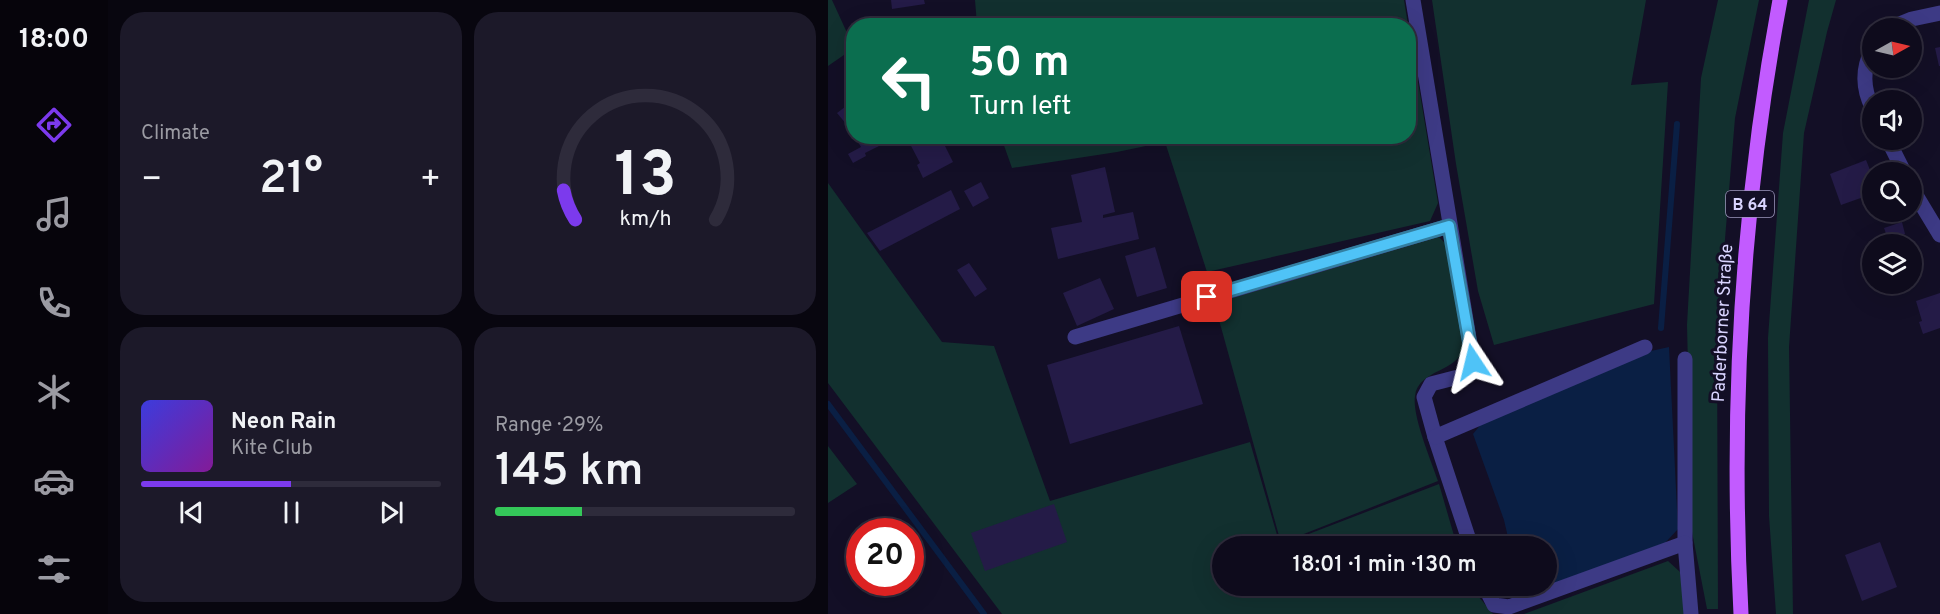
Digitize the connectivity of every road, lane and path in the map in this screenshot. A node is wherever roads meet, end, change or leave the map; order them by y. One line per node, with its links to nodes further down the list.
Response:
1 (1413, 0): 4 (street)
2 (1780, 0): 20 (main road, Paderborner Straße / B 64)
3 (1940, 13): 5 (street)
4 (1416, 18)
5 (1917, 18)
6 (1416, 19): 8 (street)
7 (1922, 205): 9 (street)
8 (1449, 226): 10 (street); 13 (street)
9 (1940, 235)
10 (1075, 337)
11 (1645, 347): 13 (street)
12 (1685, 359): 15 (street)
13 (1435, 437): 14 (street)
14 (1468, 536)
15 (1685, 543): 16 (street); 19 (street)
16 (1557, 590)
17 (1490, 596): 18 (street)
18 (1539, 596)
19 (1691, 614)
20 (1741, 614)

